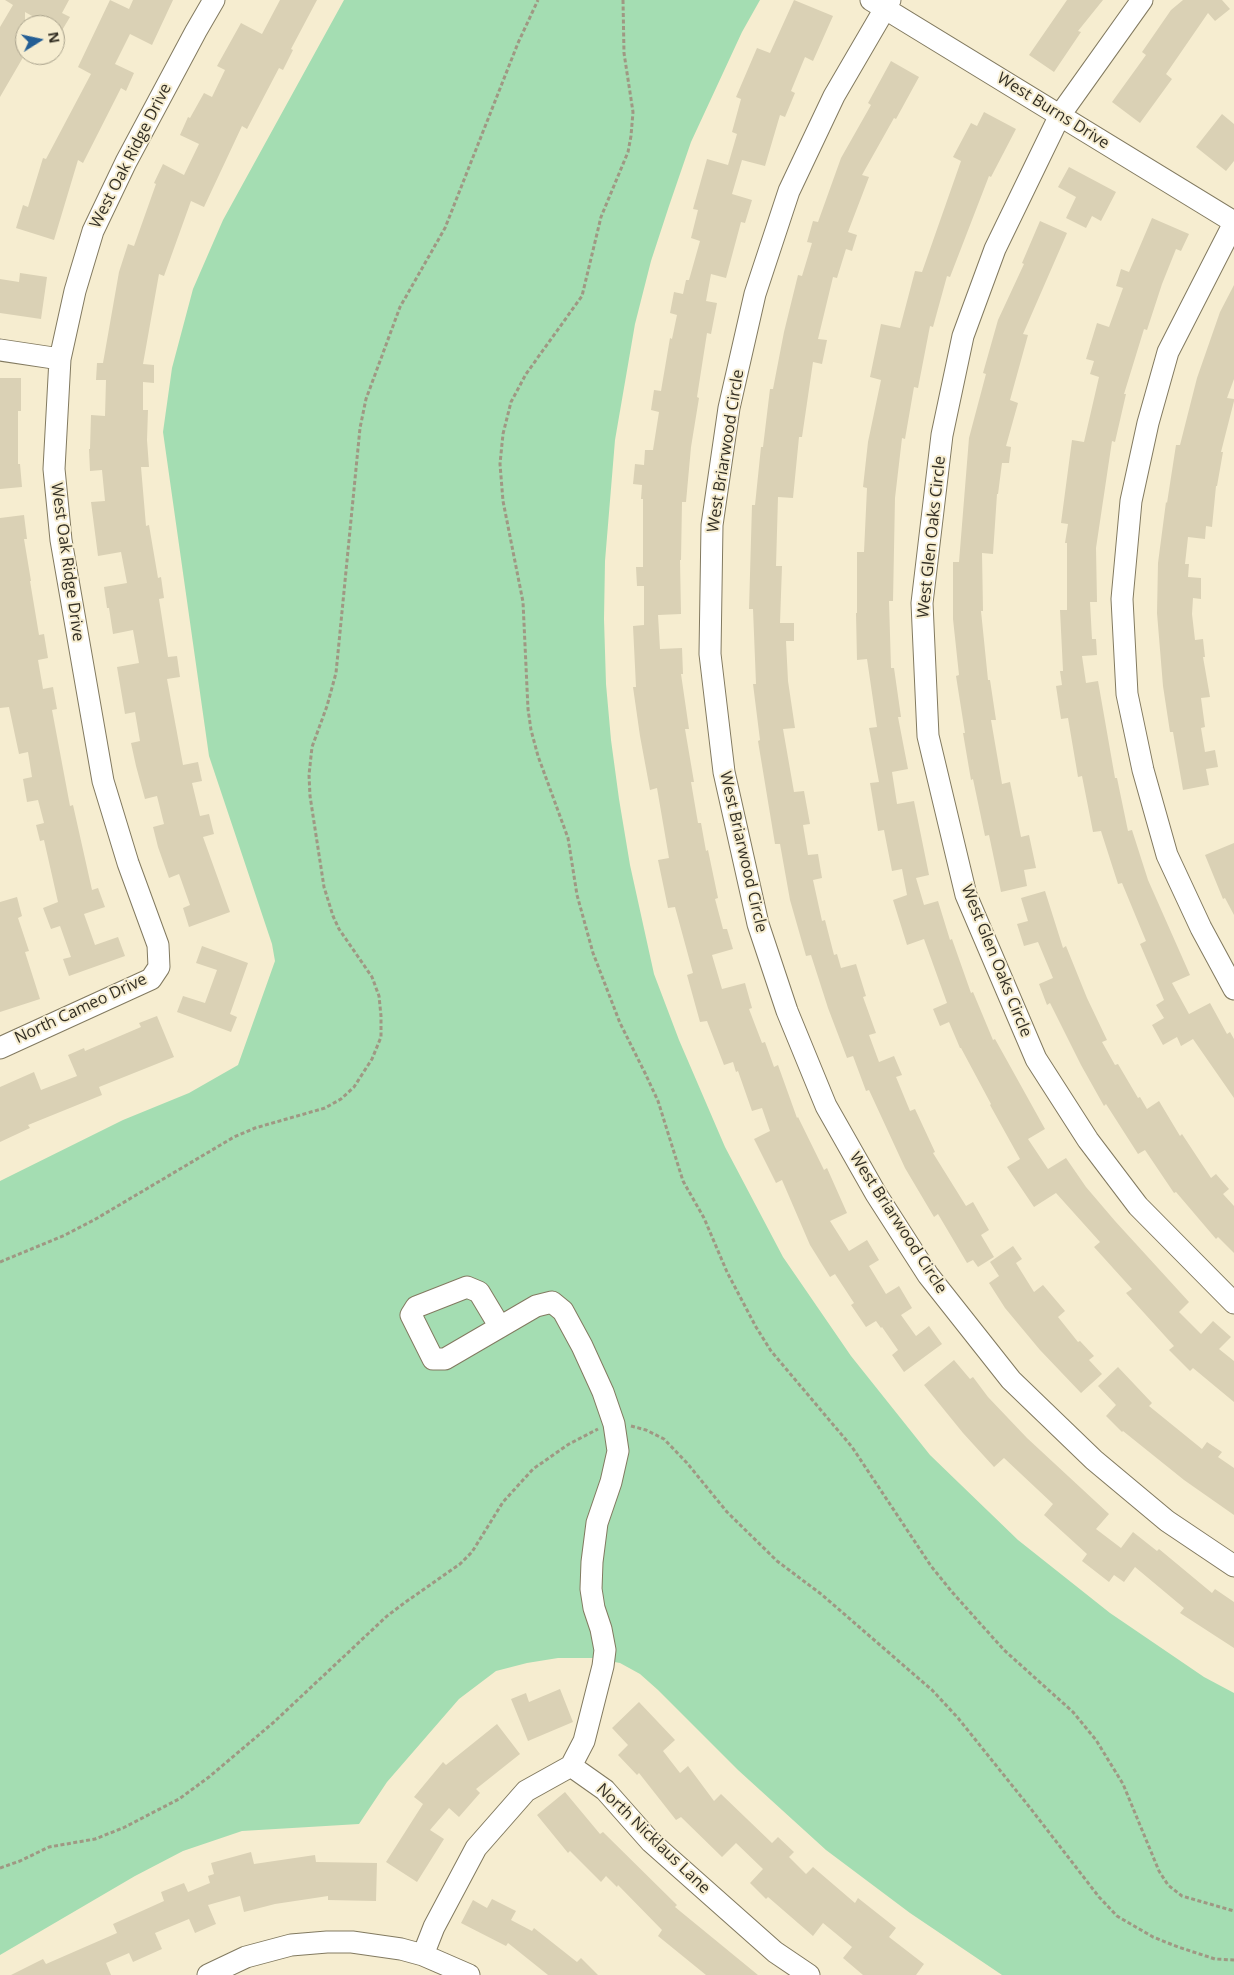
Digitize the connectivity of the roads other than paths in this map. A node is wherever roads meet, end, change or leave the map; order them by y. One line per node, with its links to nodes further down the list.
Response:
1 (214, 0): 7 (street, West Oak Ridge Drive)
2 (1142, 0): 4 (street, West Glen Oaks Circle)
3 (882, 3): 4 (street, West Burns Drive); 13 (street, West Briarwood Circle)
4 (1060, 116): 5 (street, West Burns Drive); 11 (street, West Glen Oaks Circle)
5 (1234, 223): 9 (street)
6 (0, 350): 7 (street)
7 (60, 360): 8 (street, West Oak Ridge Drive)
8 (160, 967): 10 (street, North Cameo Drive)
9 (1234, 988)
10 (0, 1048)
11 (1234, 1303)
12 (500, 1327): 14 (street)
13 (1234, 1566)
14 (571, 1766): 15 (street); 18 (street, North Nicklaus Lane)
15 (423, 1955): 16 (street); 17 (street)
16 (208, 1975)
17 (469, 1975)
18 (809, 1975)

